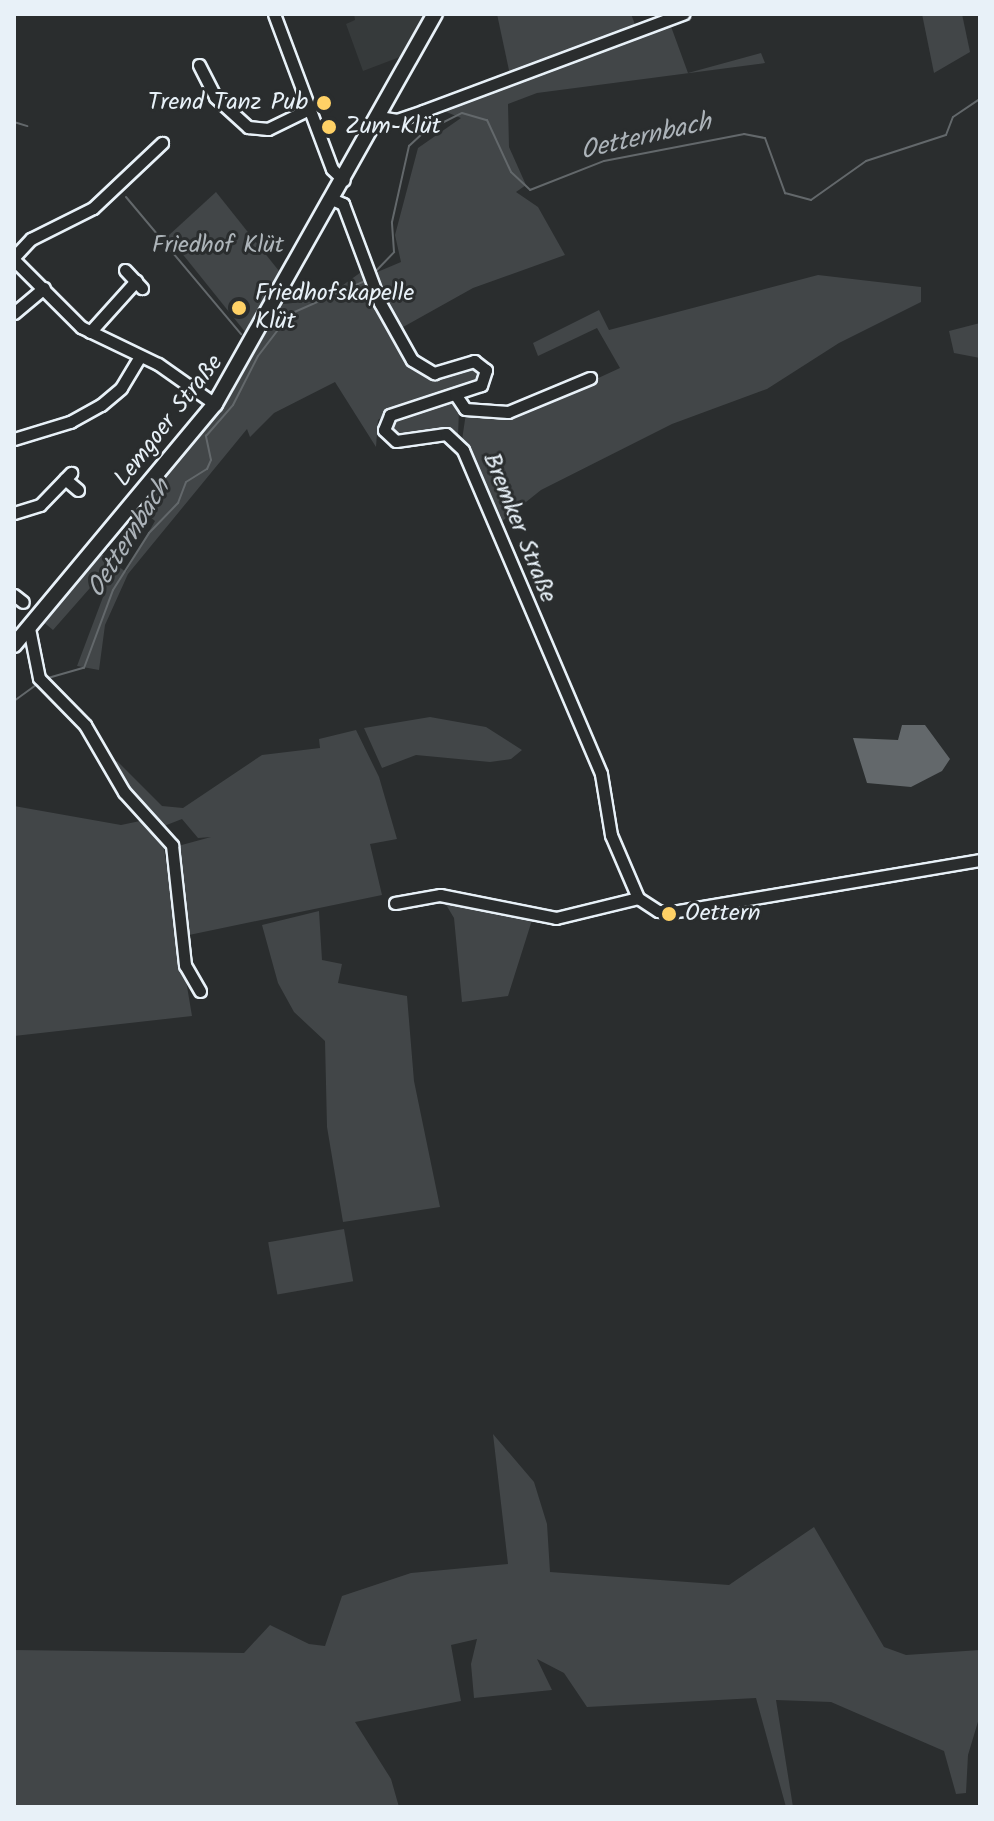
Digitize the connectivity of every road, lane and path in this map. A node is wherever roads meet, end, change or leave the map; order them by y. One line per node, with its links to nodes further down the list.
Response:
1 (274, 14): 5 (street)
2 (435, 14): 6 (main road, Lemgoer Straße)
3 (683, 14): 6 (street)
4 (199, 65): 5 (street)
5 (309, 109): 8 (street)
6 (379, 117): 8 (main road, Lemgoer Straße)
7 (162, 143): 10 (street)
8 (344, 180): 9 (main road, Lemgoer Straße)
9 (334, 200): 17 (street, Bremker Straße); 18 (main road, Lemgoer Straße)
10 (14, 258): 12 (street)
11 (125, 270): 14 (street)
12 (44, 288): 13 (street); 14 (street)
13 (14, 313)
14 (90, 332): 15 (street)
15 (140, 356): 18 (street); 19 (street)
16 (590, 378): 17 (street)
17 (455, 394): 25 (street, Bremker Straße)
18 (215, 404): 22 (main road, Lemgoer Straße)
19 (14, 439)
20 (78, 490): 21 (street)
21 (14, 513)
22 (29, 628): 23 (main road, Lemgoer Straße); 27 (street)
23 (14, 645)
24 (980, 860): 25 (street)
25 (638, 898): 26 (street)
26 (395, 903)
27 (200, 991)

